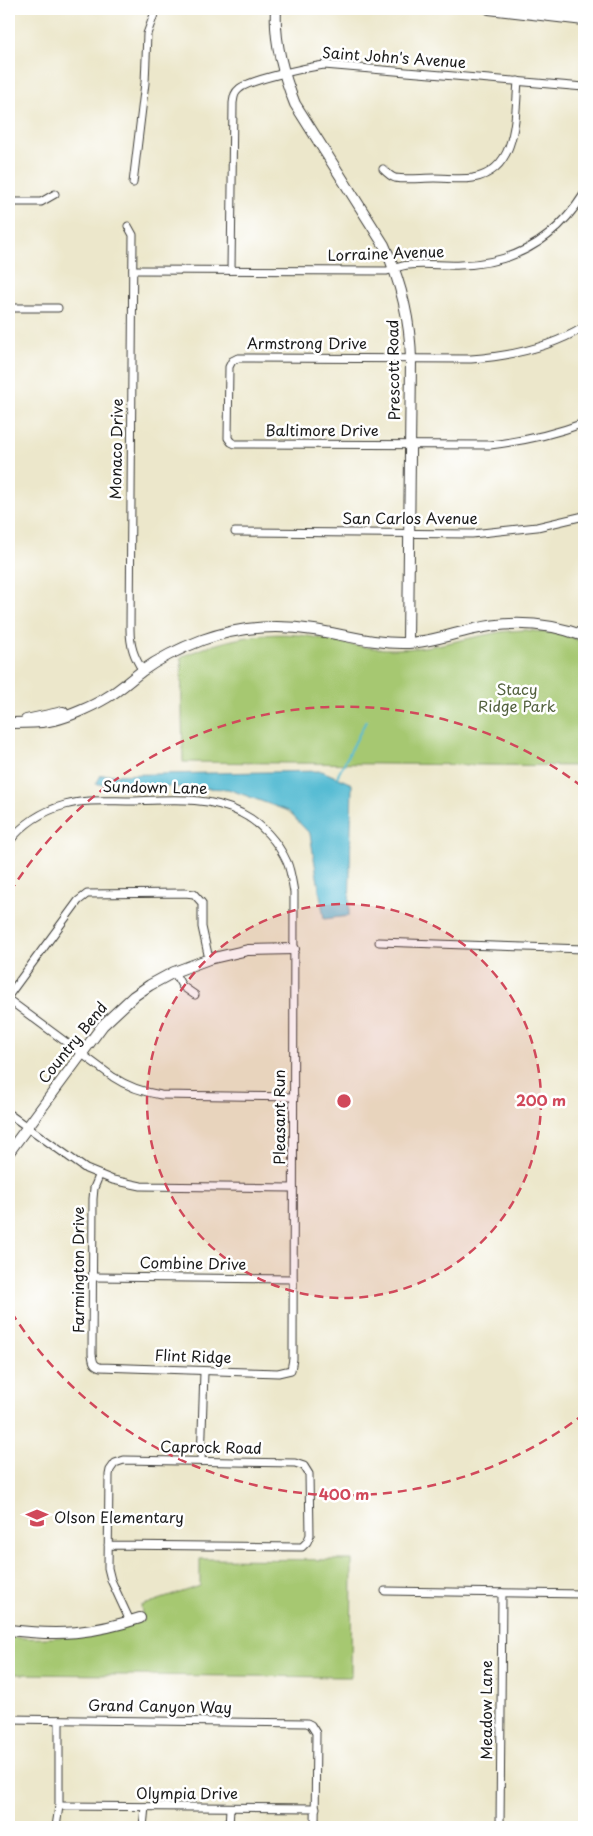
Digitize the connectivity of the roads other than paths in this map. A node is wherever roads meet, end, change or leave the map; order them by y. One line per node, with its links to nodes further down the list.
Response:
1 (156, 9): 9 (street)
2 (276, 9): 5 (street, Prescott Road)
3 (490, 9): 4 (street)
4 (584, 20)
5 (285, 74): 6 (street, Saint John's Avenue); 14 (street, Prescott Road); 16 (street, Saint John's Avenue)
6 (518, 81): 7 (street, Saint John's Avenue); 8 (street)
7 (584, 87)
8 (383, 169)
9 (133, 183)
10 (55, 194): 12 (street)
11 (584, 194): 14 (street, Lorraine Avenue)
12 (9, 202)
13 (128, 226): 15 (street, Monaco Drive)
14 (395, 269): 16 (street, Lorraine Avenue); 20 (street, Prescott Road)
15 (133, 270): 16 (street, Lorraine Avenue); 29 (street, Monaco Drive)
16 (231, 270)
17 (9, 308): 18 (street)
18 (58, 308)
19 (584, 327): 20 (street, Armstrong Drive)
20 (411, 359): 21 (street, Armstrong Drive); 23 (street, Prescott Road)
21 (233, 360): 23 (street, Baltimore Drive)
22 (584, 423): 23 (street, Baltimore Drive)
23 (410, 445): 26 (street, Prescott Road)
24 (584, 516): 26 (street, San Carlos Avenue)
25 (235, 532): 26 (street, San Carlos Avenue)
26 (409, 533): 28 (street, Prescott Road)
27 (584, 636): 28 (street)
28 (408, 643): 29 (street)
29 (143, 671): 30 (street)
30 (14, 723)
31 (9, 842): 32 (street, Sundown Lane)
32 (288, 864): 35 (street, Pleasant Run)
33 (379, 942): 34 (street)
34 (584, 948)
35 (294, 950): 36 (street, Country Bend); 42 (street, Pleasant Run)
36 (208, 958): 37 (street, Country Bend); 38 (street)
37 (174, 972): 39 (street); 41 (street, Country Bend)
38 (9, 995)
39 (195, 995)
40 (9, 1000): 41 (street)
41 (81, 1053): 42 (street); 44 (street, Country Bend)
42 (294, 1096): 47 (street, Pleasant Run)
43 (9, 1114): 44 (street)
44 (27, 1128): 45 (street, Country Bend); 46 (street)
45 (9, 1152)
46 (99, 1176): 47 (street); 48 (street, Farmington Drive)
47 (293, 1188): 49 (street, Pleasant Run)
48 (93, 1277): 49 (street, Combine Drive); 50 (street, Farmington Drive)
49 (293, 1279): 51 (street, Pleasant Run)
50 (95, 1364): 52 (street, Flint Ridge)
51 (291, 1370): 52 (street, Flint Ridge)
52 (204, 1372): 53 (street)
53 (201, 1461): 54 (street, Caprock Road); 54 (street, Caprock Road)
54 (108, 1544): 58 (street)
55 (385, 1591): 56 (street)
56 (502, 1593): 57 (street); 70 (street, Meadow Lane)
57 (584, 1594)
58 (136, 1620): 59 (street)
59 (9, 1630)
60 (9, 1720): 61 (street, Grand Canyon Way)
61 (59, 1720): 62 (street); 65 (street, Grand Canyon Way)
62 (59, 1806): 63 (street, Olympia Drive); 66 (street)
63 (144, 1807): 64 (street, Olympia Drive); 67 (street)
64 (230, 1808): 65 (street, Olympia Drive); 68 (street)
65 (316, 1808): 69 (street)
66 (56, 1827)
67 (143, 1827)
68 (229, 1827)
69 (315, 1827)
70 (500, 1827)

